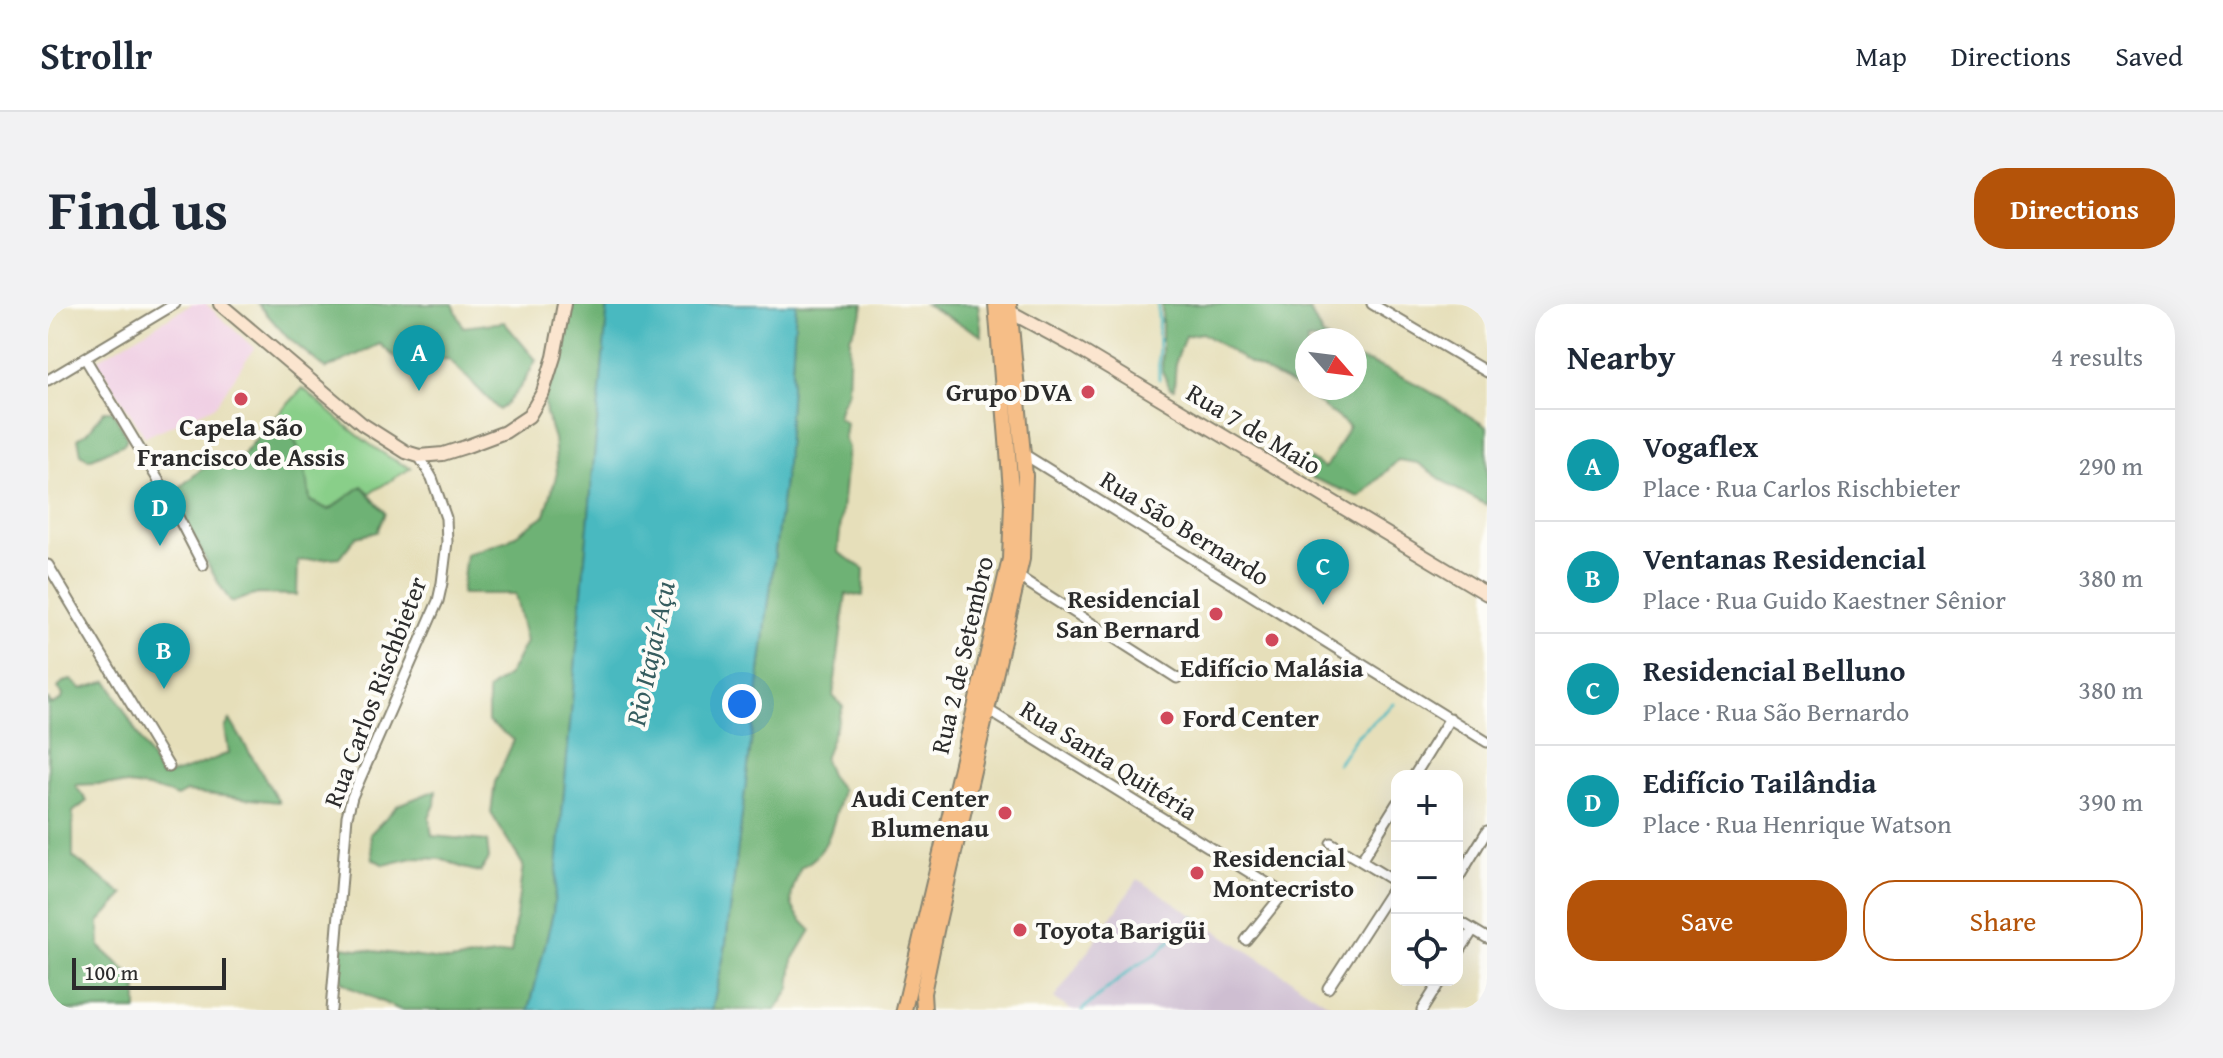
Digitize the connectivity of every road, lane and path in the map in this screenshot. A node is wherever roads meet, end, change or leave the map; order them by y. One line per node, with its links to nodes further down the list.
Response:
1 (175, 304): 6 (street)
2 (220, 304): 10 (street)
3 (564, 304): 10 (street)
4 (1372, 304): 7 (street)
5 (1003, 306): 9 (main road, Rua 2 de Setembro); 14 (street, Rua 7 de Maio); 36 (main road, Rua 2 de Setembro)
6 (85, 358): 8 (street); 12 (street)
7 (1487, 372)
8 (48, 380)
9 (1022, 453): 13 (main road, Rua 2 de Setembro); 17 (street, Rua São Bernardo)
10 (419, 456): 35 (street, Rua Carlos Rischbieter)
11 (48, 565): 19 (street)
12 (203, 565)
13 (1019, 577): 15 (street); 16 (main road, Rua 2 de Setembro)
14 (1487, 594)
15 (1177, 678)
16 (988, 710): 31 (street, Rua Santa Quitéria); 37 (main road, Rua 2 de Setembro)
17 (1450, 718): 18 (street, Rua São Bernardo); 20 (street)
18 (1487, 742)
19 (169, 767)
20 (1418, 770)
21 (1391, 813): 24 (street)
22 (1487, 831): 25 (street)
23 (1331, 843): 24 (street)
24 (1361, 861): 26 (street)
25 (1463, 870)
26 (1391, 879)
27 (1391, 892): 34 (street)
28 (1463, 924): 29 (street)
29 (1473, 930): 30 (street); 32 (street)
30 (1487, 938)
31 (1246, 940)
32 (1463, 946)
33 (1437, 986): 38 (street)
34 (1328, 988)
35 (331, 1010)
36 (904, 1010)
37 (924, 1010)
38 (1422, 1010)

